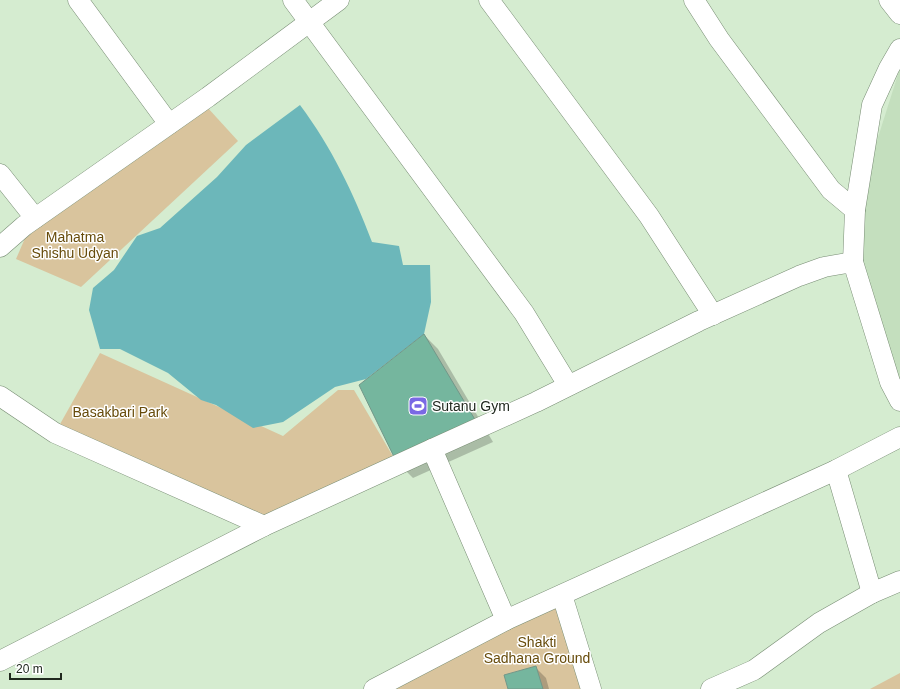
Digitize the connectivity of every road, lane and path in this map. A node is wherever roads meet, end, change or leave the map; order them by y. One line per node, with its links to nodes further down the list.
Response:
1 (78, 0): 10 (street)
2 (293, 0): 8 (street)
3 (339, 0): 8 (street)
4 (489, 0): 16 (street)
5 (694, 0): 12 (street)
6 (889, 0): 7 (street)
7 (900, 14)
8 (308, 22): 10 (street); 17 (street)
9 (900, 49): 12 (street)
10 (169, 124): 13 (street)
11 (0, 174): 13 (street)
12 (855, 210): 15 (street)
13 (35, 218): 14 (street)
14 (0, 247)
15 (853, 262): 16 (street); 19 (street)
16 (713, 315): 17 (street)
17 (568, 385): 21 (street)
18 (0, 396): 23 (street)
19 (900, 400)
20 (900, 437): 22 (street)
21 (432, 449): 23 (street); 27 (street)
22 (836, 470): 25 (street); 26 (street)
23 (264, 526): 28 (street)
24 (900, 581): 25 (street)
25 (872, 592): 31 (street)
26 (562, 595): 27 (street); 30 (street)
27 (506, 620): 29 (street)
28 (0, 661)
29 (374, 689)
30 (591, 689)
31 (712, 689)

